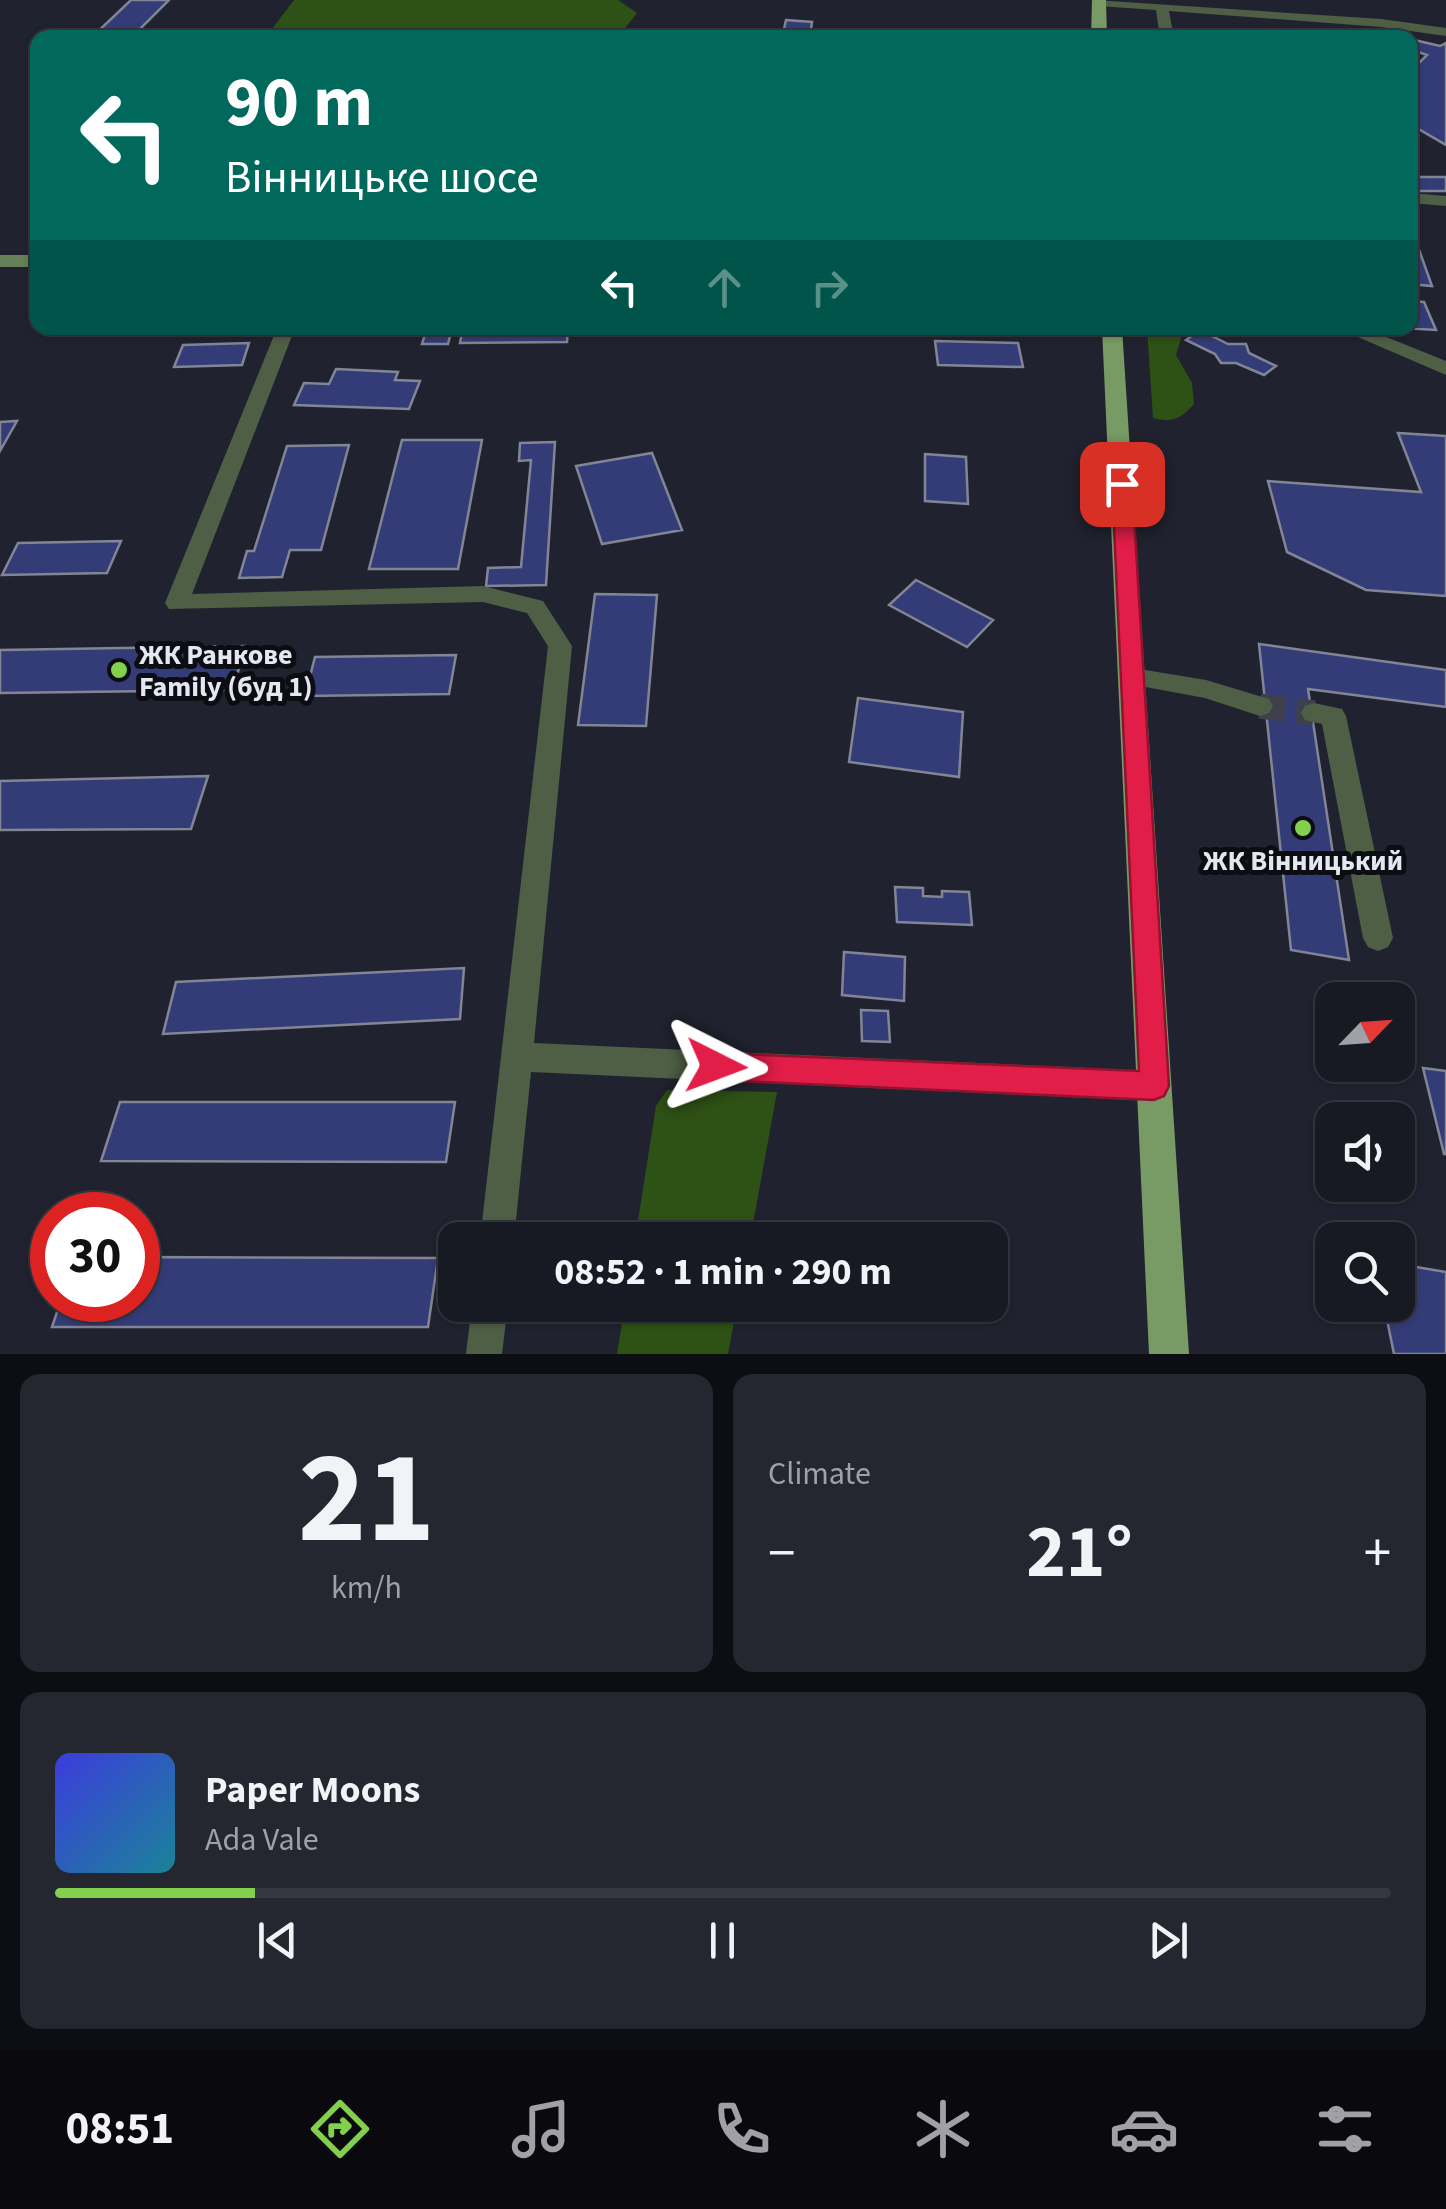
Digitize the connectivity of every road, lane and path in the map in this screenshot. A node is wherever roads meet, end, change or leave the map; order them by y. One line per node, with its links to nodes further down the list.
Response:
1 (1099, 1): 2 (street); 3 (main road)
2 (1162, 7): 4 (street); 5 (street)
3 (1100, 30)
4 (1165, 30)
5 (1446, 32)
6 (1418, 198): 7 (street)
7 (1446, 200)
8 (0, 261): 9 (main road)
9 (30, 261)
10 (283, 335): 18 (street)
11 (1112, 335): 14 (main road)
12 (1364, 335): 13 (street)
13 (1446, 369)
14 (1133, 676): 15 (street); 19 (main road)
15 (1260, 706)
16 (1314, 713): 17 (street)
17 (1378, 938)
18 (518, 1057): 19 (street); 20 (street)
19 (1154, 1086): 23 (main road)
20 (499, 1222)
21 (488, 1322): 22 (street)
22 (484, 1354)
23 (1169, 1354)

